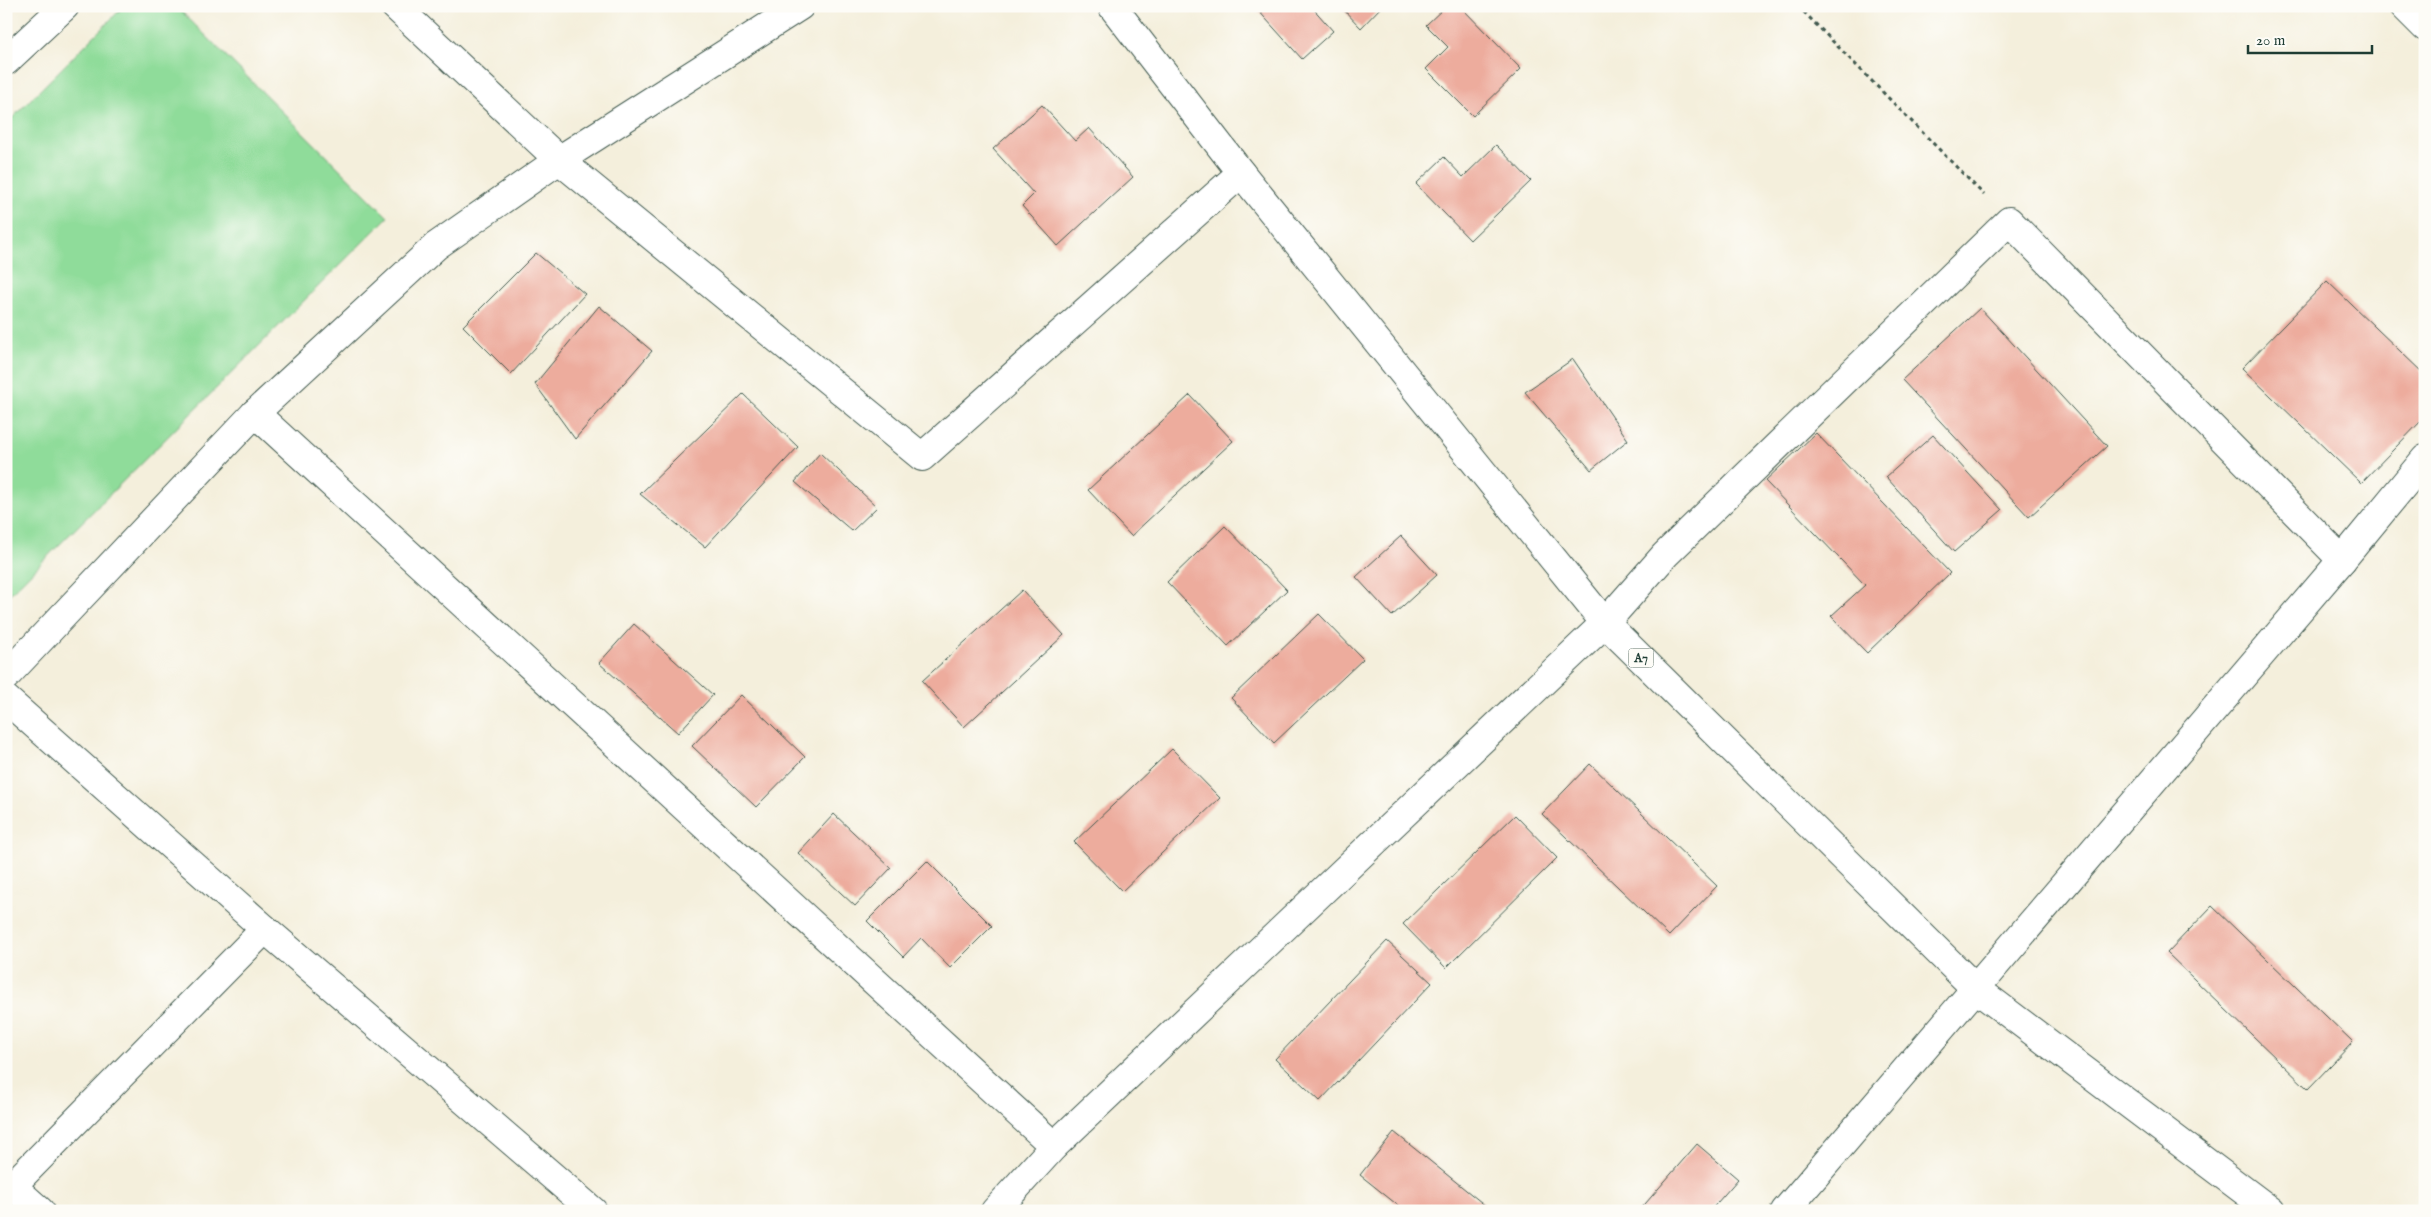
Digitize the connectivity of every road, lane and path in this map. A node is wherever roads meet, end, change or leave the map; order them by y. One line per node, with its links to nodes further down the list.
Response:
1 (65, 6): 8 (street)
2 (395, 6): 9 (street)
3 (800, 6): 9 (street)
4 (1112, 6): 10 (street, A7)
5 (1798, 6): 11 (path)
6 (2404, 6): 7 (street)
7 (2425, 27)
8 (6, 61)
9 (559, 160): 10 (street); 12 (street)
10 (1241, 173): 15 (street, A7)
11 (2009, 220): 14 (street); 15 (street)
12 (255, 413): 16 (street); 20 (street)
13 (2425, 460): 14 (street)
14 (2342, 560): 19 (street)
15 (1605, 622): 19 (street, A7); 20 (street)
16 (6, 676)
17 (6, 699): 18 (street)
18 (265, 929): 21 (street); 23 (street)
19 (1975, 988): 25 (street); 26 (street, A7)
20 (1054, 1146): 24 (street)
21 (9, 1189): 22 (street)
22 (40, 1211)
23 (593, 1211)
24 (995, 1211)
25 (1785, 1211)
26 (2271, 1211)

